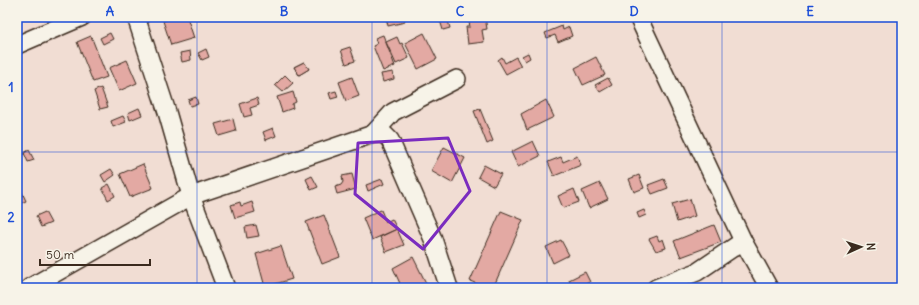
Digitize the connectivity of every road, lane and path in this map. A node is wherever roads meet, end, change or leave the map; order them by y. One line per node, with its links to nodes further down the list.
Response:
1 (82, 17): 4 (street)
2 (136, 17): 7 (street)
3 (638, 17): 8 (street)
4 (17, 45)
5 (457, 79): 6 (street)
6 (373, 134): 7 (street); 11 (street)
7 (190, 196): 9 (street); 10 (street)
8 (743, 241): 12 (street); 13 (street)
9 (29, 288)
10 (226, 288)
11 (449, 288)
12 (656, 288)
13 (769, 288)

